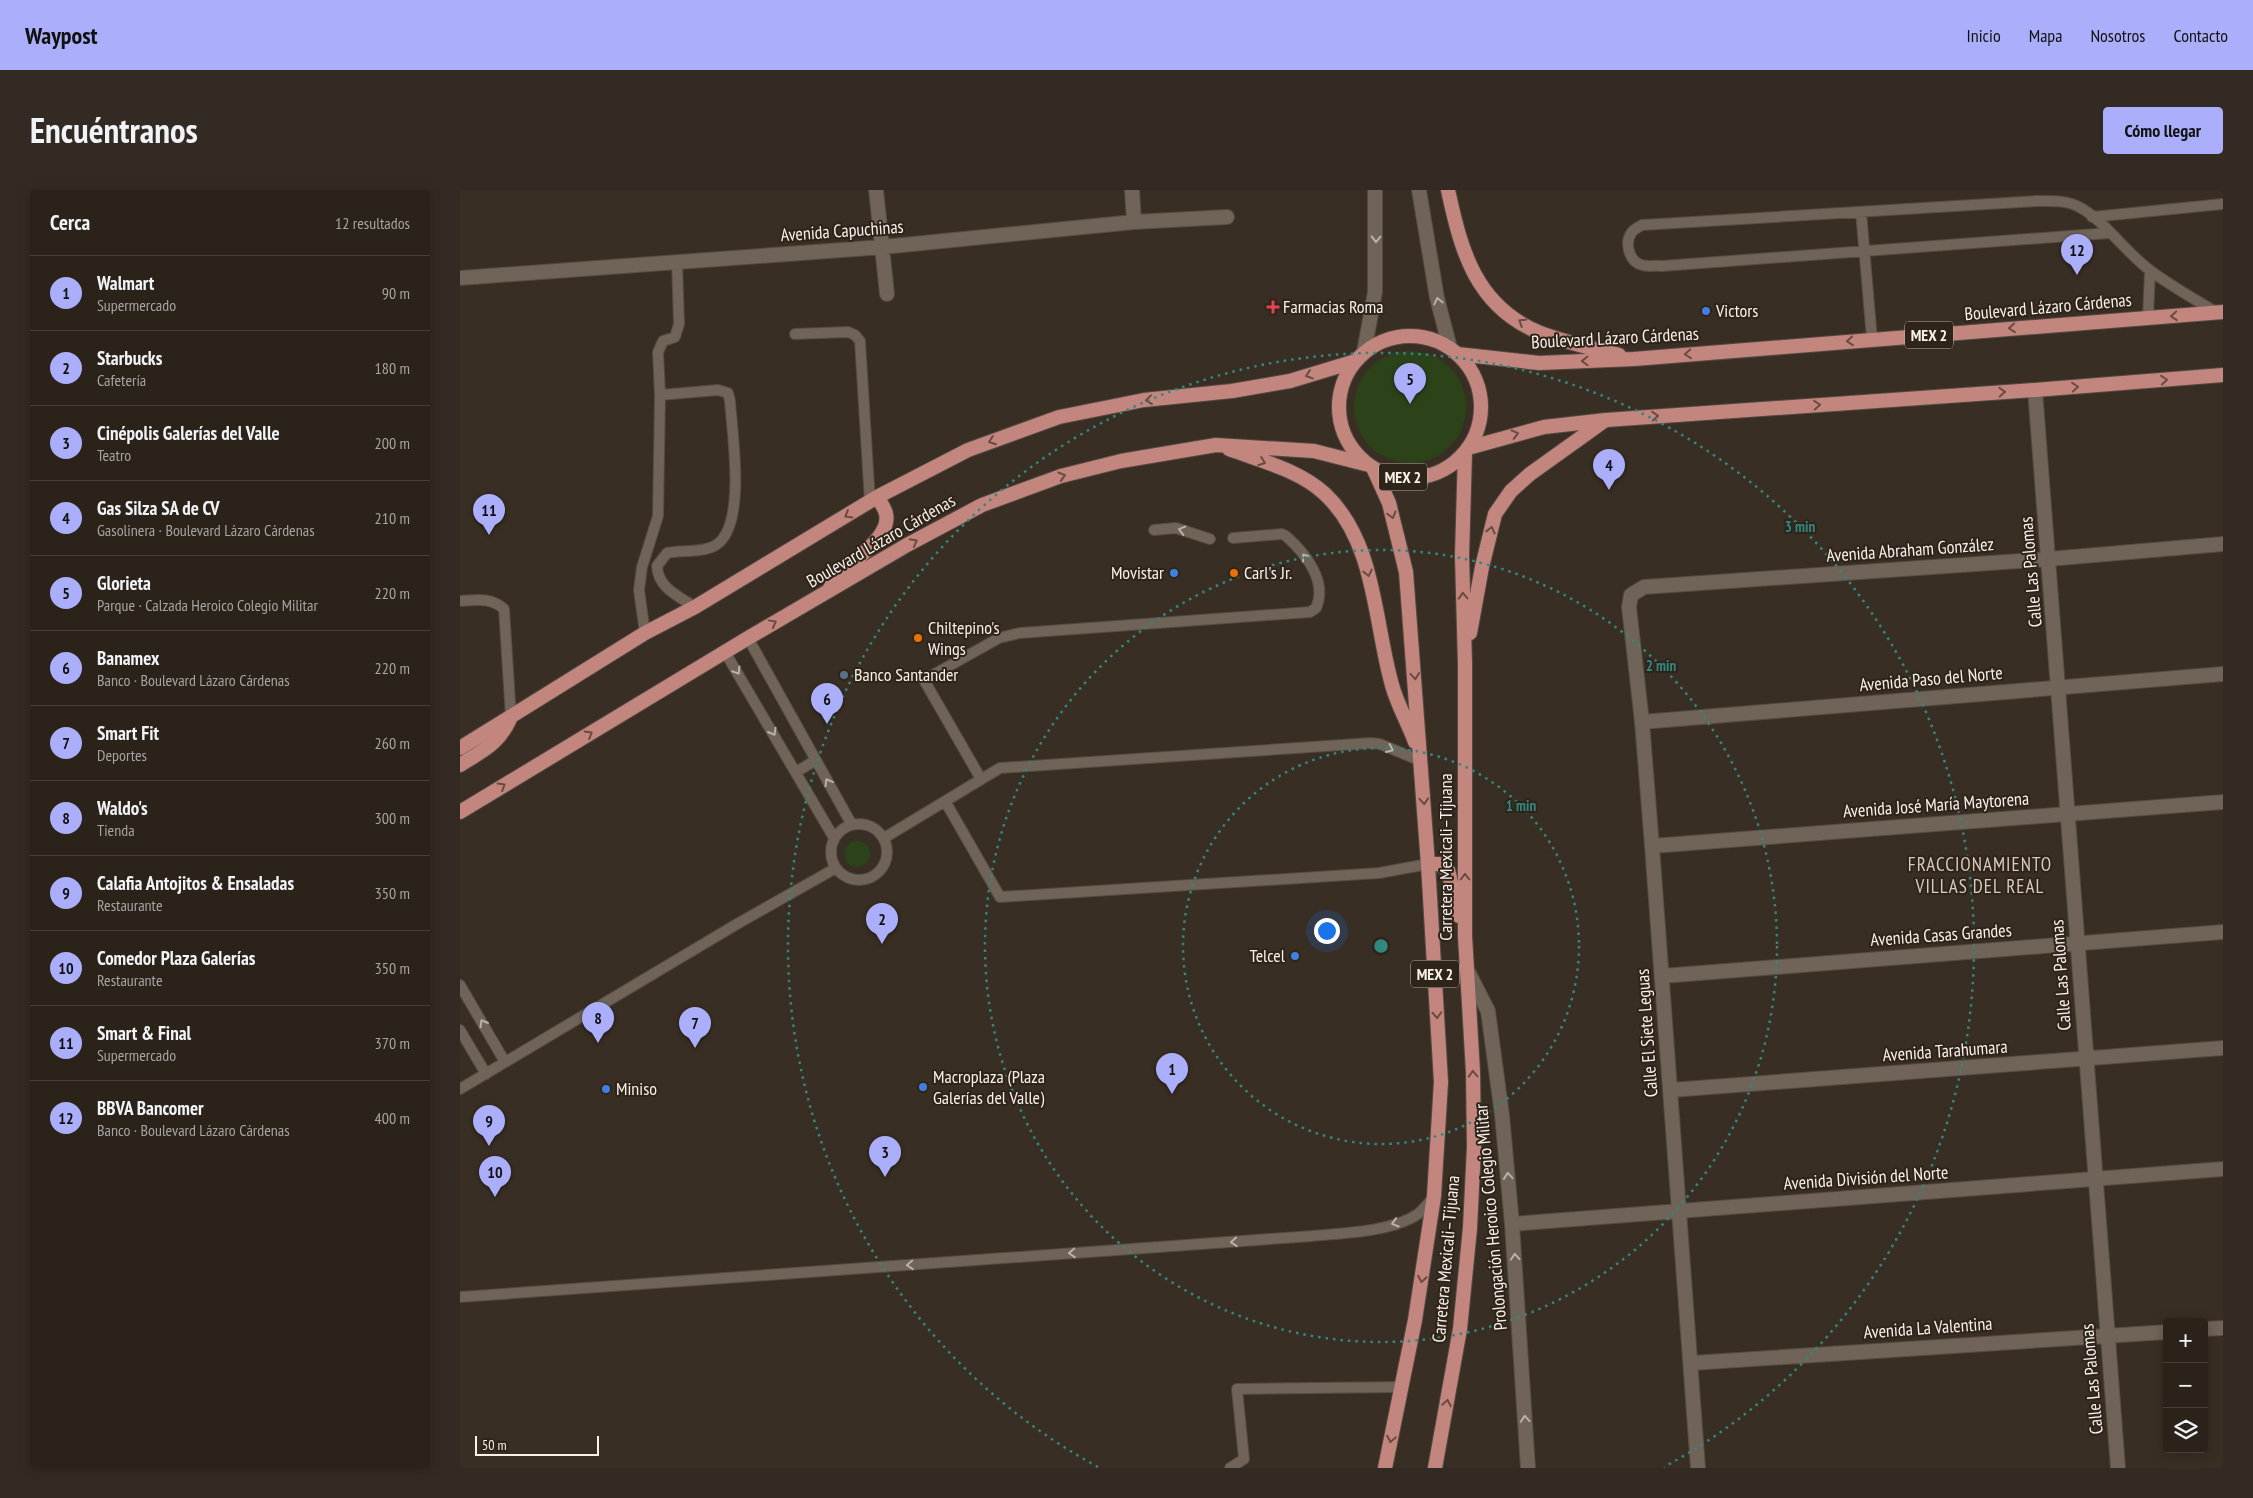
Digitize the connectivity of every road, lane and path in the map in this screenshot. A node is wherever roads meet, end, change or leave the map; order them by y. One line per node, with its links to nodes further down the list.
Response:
1 (876, 190): 12 (street)
2 (1132, 190): 10 (street)
3 (1375, 190): 23 (street, one-way to 23)
4 (1419, 190): 22 (street, one-way to 4)
5 (1448, 190): 24 (main road, one-way to 5)
6 (2223, 204): 9 (lane)
7 (1861, 212): 9 (lane); 13 (lane); 13 (lane)
8 (1227, 217): 10 (street, Avenida Capuchinas)
9 (2092, 217): 11 (lane)
10 (1134, 222): 12 (street, Avenida Capuchinas)
11 (2109, 233): 13 (lane); 15 (lane)
12 (882, 247): 14 (street, Avenida Capuchinas); 17 (street)
13 (1865, 251): 21 (lane)
14 (677, 262): 16 (street, Avenida Capuchinas); 27 (lane)
15 (2150, 271): 18 (lane); 19 (lane)
16 (460, 278)
17 (886, 294)
18 (2220, 312): 19 (main road, Boulevard Lázaro Cárdenas / MEX 2, one-way to 19)
19 (2148, 318): 21 (main road, Boulevard Lázaro Cárdenas / MEX 2, one-way to 21)
20 (795, 334): 32 (lane)
21 (1872, 339): 24 (main road, Boulevard Lázaro Cárdenas / MEX 2, one-way to 24)
22 (1453, 351): 23 (main road, MEX 2); 24 (main road, Boulevard Lázaro Cárdenas / MEX 2, one-way to 22); 30 (main road, MEX 2)
23 (1360, 356): 31 (main road, MEX 2); 32 (main road, one-way to 32)
24 (1634, 359)
25 (2223, 375): 26 (main road, one-way to 25)
26 (2035, 390): 28 (main road, one-way to 26); 37 (street, Calle Las Palomas)
27 (660, 395): 41 (lane); 42 (lane)
28 (1606, 420): 30 (main road, one-way to 28); 45 (main road, MEX 2, one-way to 28)
29 (1216, 445): 31 (main road, Boulevard Lázaro Cárdenas); 38 (main road, Boulevard Lázaro Cárdenas, one-way to 29); 51 (main road, one-way to 51)
30 (1466, 450): 31 (main road, MEX 2); 45 (main road, one-way to 30)
31 (1370, 467): 51 (main road, Carretera Mexicali–Tijuana / MEX 2, one-way to 51)
32 (873, 499): 38 (main road); 41 (main road, one-way to 41)
33 (1154, 530): 34 (lane, one-way to 33)
34 (1210, 538)
35 (1232, 538): 55 (lane, one-way to 35)
36 (2223, 544): 37 (street, Avenida Abraham González)
37 (2049, 559): 39 (street, Avenida Abraham González); 47 (street, Calle Las Palomas)
38 (827, 593): 43 (main road, Boulevard Lázaro Cárdenas, one-way to 38)
39 (1631, 595): 49 (street, Calle El Siete Leguas)
40 (460, 601): 48 (lane)
41 (695, 607): 42 (main road)
42 (645, 633): 48 (main road)
43 (748, 638): 44 (main road, Boulevard Lázaro Cárdenas); 52 (lane)
44 (725, 652): 54 (lane, one-way to 54); 58 (main road, Boulevard Lázaro Cárdenas, one-way to 44)
45 (1465, 664): 67 (main road, Carretera Mexicali–Tijuana / MEX 2, one-way to 45)
46 (2223, 674): 47 (street, Avenida Paso del Norte)
47 (2059, 686): 49 (street, Avenida Paso del Norte); 59 (street, Calle Las Palomas)
48 (511, 717): 50 (main road); 53 (main road)
49 (1642, 722): 63 (street, Calle El Siete Leguas)
50 (460, 748)
51 (1420, 757): 55 (lane, one-way to 51); 64 (main road, Carretera Mexicali–Tijuana / MEX 2, one-way to 64)
52 (816, 760): 54 (lane); 60 (lane, one-way to 52)
53 (460, 765)
54 (796, 772): 61 (lane)
55 (981, 779): 56 (lane)
56 (945, 801): 62 (lane); 64 (lane)
57 (2223, 802): 59 (street, Avenida José María Maytorena)
58 (460, 812)
59 (2068, 814): 63 (street, Avenida José María Maytorena); 68 (street, Calle Las Palomas)
60 (852, 825): 61 (lane); 62 (lane)
61 (834, 838): 65 (lane)
62 (884, 838): 65 (lane)
63 (1652, 846): 70 (street, Calle El Siete Leguas)
64 (1428, 864): 67 (main road); 81 (main road, Carretera Mexicali–Tijuana / MEX 2, one-way to 81)
65 (836, 868): 75 (lane)
66 (2223, 932): 68 (street, Avenida Casas Grandes)
67 (1465, 936): 69 (main road, Carretera Mexicali–Tijuana / MEX 2)
68 (2077, 943): 70 (street, Avenida Casas Grandes); 74 (street, Calle Las Palomas)
69 (1466, 968): 83 (street, Prolongación Heroico Colegio Militar, one-way to 69); 93 (main road, Carretera Mexicali–Tijuana / MEX 2, one-way to 69)
70 (1662, 976): 78 (street, Calle El Siete Leguas)
71 (460, 985): 75 (lane, one-way to 71)
72 (460, 1030): 76 (lane)
73 (2223, 1048): 74 (street, Avenida Tarahumara)
74 (2086, 1059): 78 (street, Avenida Tarahumara); 80 (street, Calle Las Palomas)
75 (505, 1062): 76 (lane)
76 (486, 1074): 77 (lane)
77 (460, 1089)
78 (1671, 1090): 82 (street, Calle El Siete Leguas)
79 (2223, 1169): 80 (street, Avenida División del Norte)
80 (2096, 1179): 82 (street, Avenida División del Norte); 88 (street, Calle Las Palomas)
81 (1434, 1196): 84 (lane, one-way to 84); 90 (main road, Carretera Mexicali–Tijuana / MEX 2, one-way to 90)
82 (1680, 1211): 83 (street, Avenida División del Norte); 89 (street, Calle El Siete Leguas)
83 (1512, 1224): 94 (street, Prolongación Heroico Colegio Militar, one-way to 83)
84 (460, 1297)
85 (2223, 1328): 86 (street)
86 (2208, 1329)
87 (2163, 1332): 88 (street, Avenida La Valentina)
88 (2107, 1336): 89 (street, Avenida La Valentina); 96 (street, Calle Las Palomas)
89 (1692, 1362): 95 (street, Calle El Siete Leguas)
90 (1402, 1388): 91 (lane); 92 (main road, Carretera Mexicali–Tijuana / MEX 2, one-way to 92)
91 (1230, 1468)
92 (1386, 1468)
93 (1435, 1468)
94 (1528, 1468)
95 (1698, 1468)
96 (2118, 1468)

